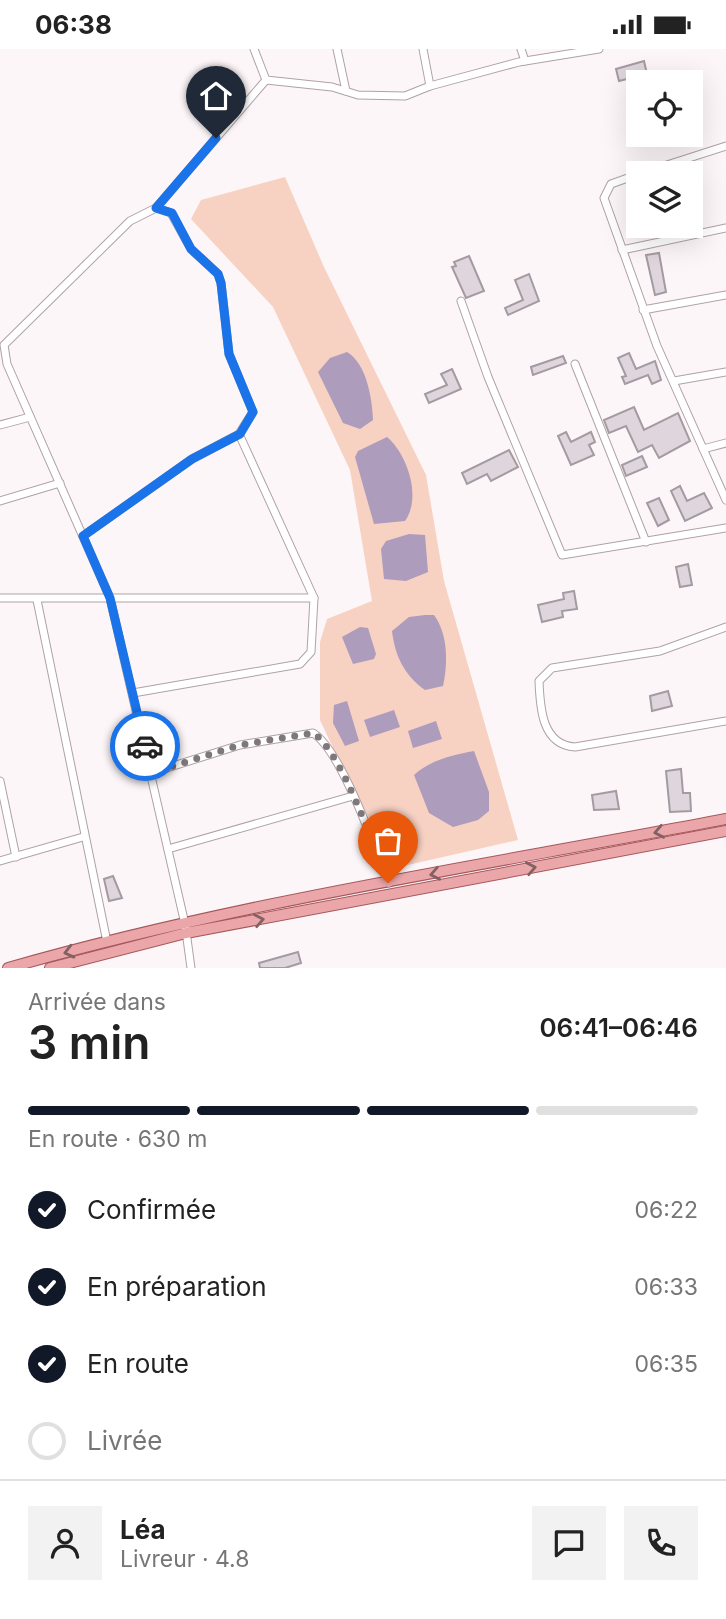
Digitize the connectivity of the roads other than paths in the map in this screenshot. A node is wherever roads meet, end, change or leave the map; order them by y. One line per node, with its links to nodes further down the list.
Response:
1 (254, 49): 7 (street)
2 (337, 49): 9 (street)
3 (423, 49): 8 (street)
4 (521, 49): 6 (street)
5 (598, 49): 6 (street)
6 (525, 61): 8 (street)
7 (267, 81): 9 (street); 13 (street)
8 (430, 86): 9 (street)
9 (346, 91)
10 (726, 146): 11 (street)
11 (680, 161)
12 (626, 179): 15 (street)
13 (156, 208): 19 (street); 25 (street)
14 (726, 228): 15 (street)
15 (622, 250): 18 (street)
16 (726, 295): 18 (street)
17 (461, 301): 33 (street)
18 (643, 310): 22 (street)
19 (2, 353): 23 (street)
20 (575, 364): 33 (street)
21 (726, 372): 22 (street)
22 (674, 381): 27 (street)
23 (30, 417): 24 (street); 28 (street)
24 (0, 425)
25 (240, 434): 32 (street); 36 (street)
26 (726, 443): 27 (street)
27 (703, 449): 29 (street)
28 (60, 483): 30 (street); 32 (street)
29 (726, 499)
30 (0, 501)
31 (726, 528): 33 (street)
32 (83, 536): 35 (street)
33 (646, 541)
34 (0, 598): 37 (street)
35 (110, 598): 36 (street); 37 (street); 39 (street)
36 (314, 598): 39 (street)
37 (37, 600): 46 (street)
38 (726, 627): 40 (street)
39 (133, 693): 41 (street)
40 (726, 721)
41 (151, 773): 43 (street); 47 (street)
42 (0, 781): 48 (street)
43 (353, 796): 47 (street); 50 (street)
44 (726, 819): 50 (main road, one-way to 50)
45 (726, 831): 51 (main road, one-way to 45)
46 (83, 837): 48 (street); 52 (street)
47 (168, 849): 51 (street)
48 (16, 857): 49 (street)
49 (0, 861)
50 (388, 883): 51 (main road)
51 (186, 929): 52 (main road); 54 (main road); 55 (street)
52 (107, 942): 53 (main road, one-way to 53)
53 (8, 968)
54 (50, 968)
55 (191, 968)

